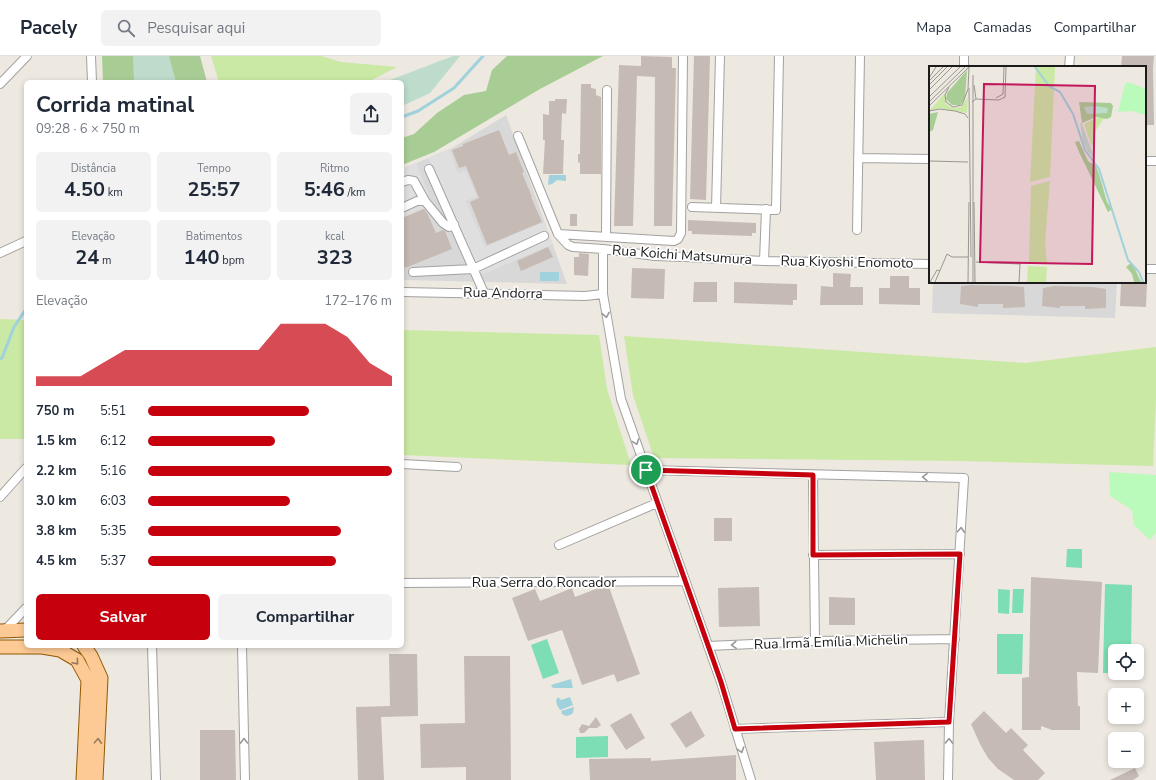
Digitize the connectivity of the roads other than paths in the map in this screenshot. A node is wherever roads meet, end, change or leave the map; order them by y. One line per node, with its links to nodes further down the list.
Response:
1 (27, 56): 10 (street)
2 (91, 56): 9 (street)
3 (684, 56): 26 (street)
4 (720, 56): 20 (street)
5 (779, 56): 21 (street)
6 (860, 56): 13 (street)
7 (1070, 56): 8 (street)
8 (1069, 66)
9 (92, 80)
10 (0, 84)
11 (608, 90): 26 (street)
12 (518, 136): 24 (street)
13 (858, 158): 14 (street); 23 (street)
14 (929, 159)
15 (429, 169): 22 (street)
16 (404, 181): 17 (street)
17 (425, 201): 18 (street); 22 (street)
18 (404, 207)
19 (692, 207): 20 (street)
20 (716, 208): 21 (street)
21 (766, 210): 30 (street)
22 (454, 224): 32 (street)
23 (857, 230)
24 (558, 234): 26 (street); 28 (street)
25 (544, 236): 32 (street)
26 (606, 237)
27 (24, 242): 29 (street)
28 (603, 249): 30 (street, Rua Koichi Matsumura); 36 (street, Rua Koichi Matsumura)
29 (0, 254)
30 (764, 261): 31 (street, Rua Kiyoshi Enomoto)
31 (929, 264)
32 (473, 269): 33 (street); 35 (street)
33 (413, 272)
34 (404, 292): 35 (street, Rua Andorra)
35 (484, 293): 36 (street, Rua Andorra)
36 (603, 294): 40 (street, Rua Koichi Matsumura, one-way to 40)
37 (404, 464): 38 (street)
38 (457, 467)
39 (24, 470): 42 (street)
40 (646, 470): 41 (street); 43 (street, Rua Koichi Matsumura)
41 (813, 475): 45 (street, one-way to 41); 46 (street)
42 (0, 497)
43 (657, 503): 44 (street); 47 (street, Rua Koichi Matsumura)
44 (559, 546)
45 (960, 554): 46 (street); 52 (street)
46 (813, 555): 53 (street)
47 (685, 581): 48 (street, Rua Serra do Roncador); 55 (street, Rua Koichi Matsumura)
48 (404, 583)
49 (24, 610): 51 (street)
50 (24, 630): 51 (main road)
51 (2, 631)
52 (955, 639): 53 (street, Rua Irmã Emília Michelin); 61 (street)
53 (815, 641): 55 (street, Rua Irmã Emília Michelin, one-way to 55)
54 (24, 646): 56 (main road, one-way to 54)
55 (708, 646): 62 (street, Rua Koichi Matsumura)
56 (0, 647)
57 (51, 648): 63 (main road, one-way to 63)
58 (85, 648): 64 (main road, one-way to 58)
59 (152, 648): 65 (street)
60 (242, 648): 66 (street, one-way to 60)
61 (949, 722): 62 (street); 68 (street, one-way to 61)
62 (735, 729): 67 (street, Rua Koichi Matsumura, one-way to 67)
63 (83, 780)
64 (96, 780)
65 (156, 780)
66 (245, 780)
67 (751, 780)
68 (948, 780)

